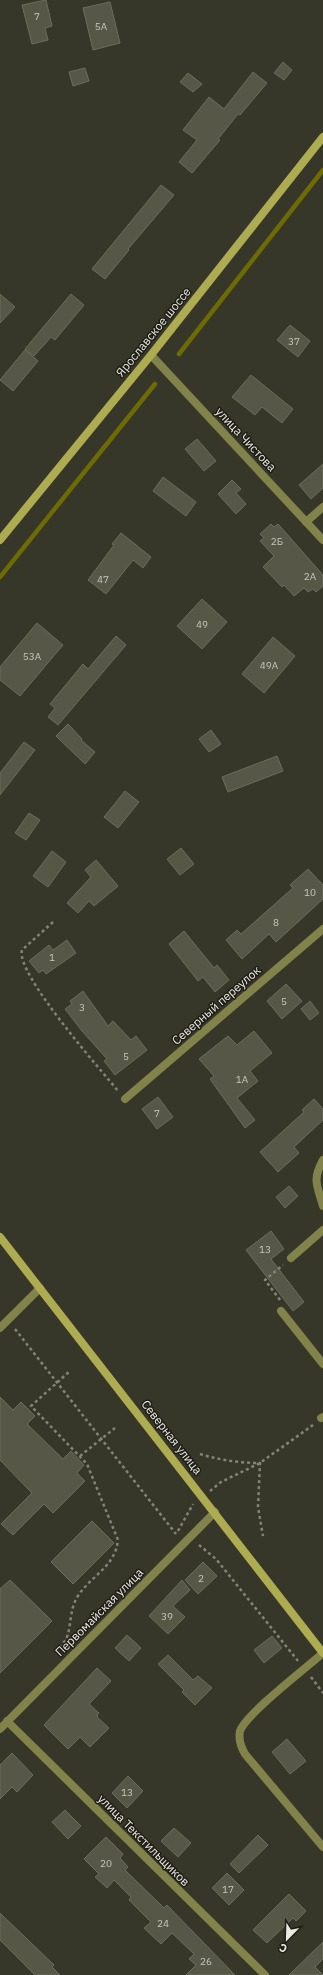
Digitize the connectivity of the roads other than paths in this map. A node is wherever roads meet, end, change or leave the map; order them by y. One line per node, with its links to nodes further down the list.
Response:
1 (323, 137): 2 (main road, Ярославское шоссе)
2 (151, 355): 4 (street, улица Чистова); 5 (main road, Ярославское шоссе)
3 (323, 507): 4 (street)
4 (306, 522): 6 (street, улица Чистова)
5 (0, 540)
6 (323, 540)
7 (323, 929): 8 (street, Северный переулок)
8 (125, 1099)
9 (323, 1160): 10 (street)
10 (323, 1206)
11 (323, 1230): 13 (street)
12 (0, 1237): 14 (main road, Северная улица)
13 (291, 1258)
14 (40, 1288): 16 (street); 18 (main road, Северная улица)
15 (281, 1311): 17 (street)
16 (0, 1328)
17 (323, 1364)
18 (215, 1512): 19 (main road, Северная улица); 20 (street, Первомайская улица)
19 (323, 1653): 22 (street)
20 (7, 1722): 21 (street, Первомайская улица); 23 (street, улица Текстильщиков)
21 (0, 1729)
22 (323, 1847)
23 (265, 1975)

